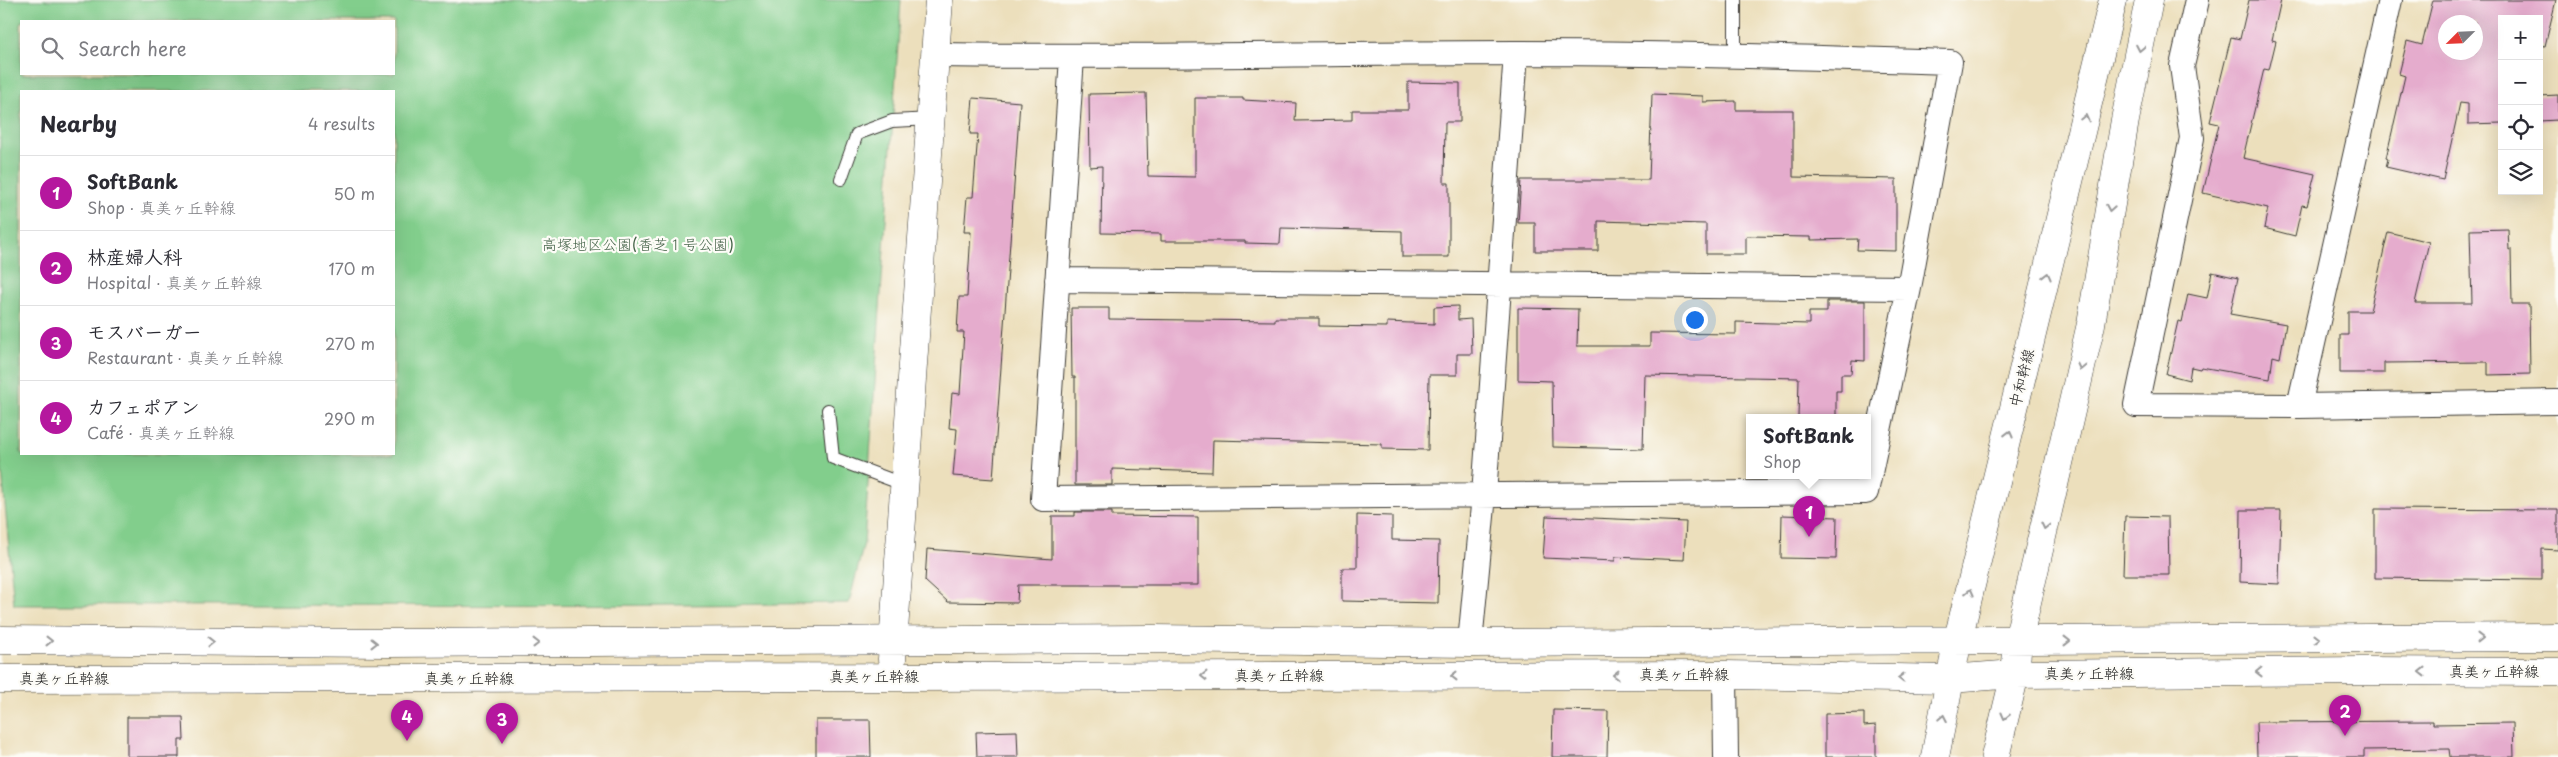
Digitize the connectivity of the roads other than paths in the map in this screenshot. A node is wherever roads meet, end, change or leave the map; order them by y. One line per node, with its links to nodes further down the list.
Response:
1 (940, 0): 9 (street)
2 (1735, 0): 8 (lane)
3 (2113, 0): 24 (street, 中和幹線, one-way to 3)
4 (2150, 0): 26 (street, one-way to 26)
5 (2197, 0): 17 (street)
6 (2390, 0): 17 (street)
7 (1516, 53): 8 (street); 10 (street); 14 (street)
8 (1736, 54): 15 (street)
9 (936, 56): 10 (street); 11 (street)
10 (1072, 57): 13 (street)
11 (932, 119): 12 (lane); 21 (street)
12 (841, 179)
13 (1057, 280): 14 (street); 22 (street)
14 (1500, 285): 15 (street); 22 (street)
15 (1909, 288): 19 (street)
16 (2558, 402): 17 (street)
17 (2298, 406)
18 (828, 410): 21 (lane)
19 (1871, 468)
20 (1869, 479): 22 (street)
21 (905, 484): 27 (street)
22 (1484, 495): 28 (street)
23 (2558, 637): 26 (street, one-way to 23)
24 (1958, 639): 26 (street); 28 (street); 34 (street, 中和幹線)
25 (0, 640): 27 (street, one-way to 27)
26 (2018, 641): 30 (street)
27 (894, 642): 28 (street); 32 (street)
28 (1470, 643)
29 (2558, 672): 30 (street, 真美ヶ丘幹線, one-way to 30)
30 (2014, 674): 34 (street, 真美ヶ丘幹線); 37 (street, one-way to 37)
31 (1725, 675): 32 (street, 真美ヶ丘幹線, one-way to 32); 34 (street, 真美ヶ丘幹線, one-way to 31); 35 (street)
32 (890, 677): 33 (street, 真美ヶ丘幹線)
33 (0, 679)
34 (1950, 679): 36 (street, 中和幹線, one-way to 34)
35 (1726, 757)
36 (1935, 757)
37 (1995, 757)

